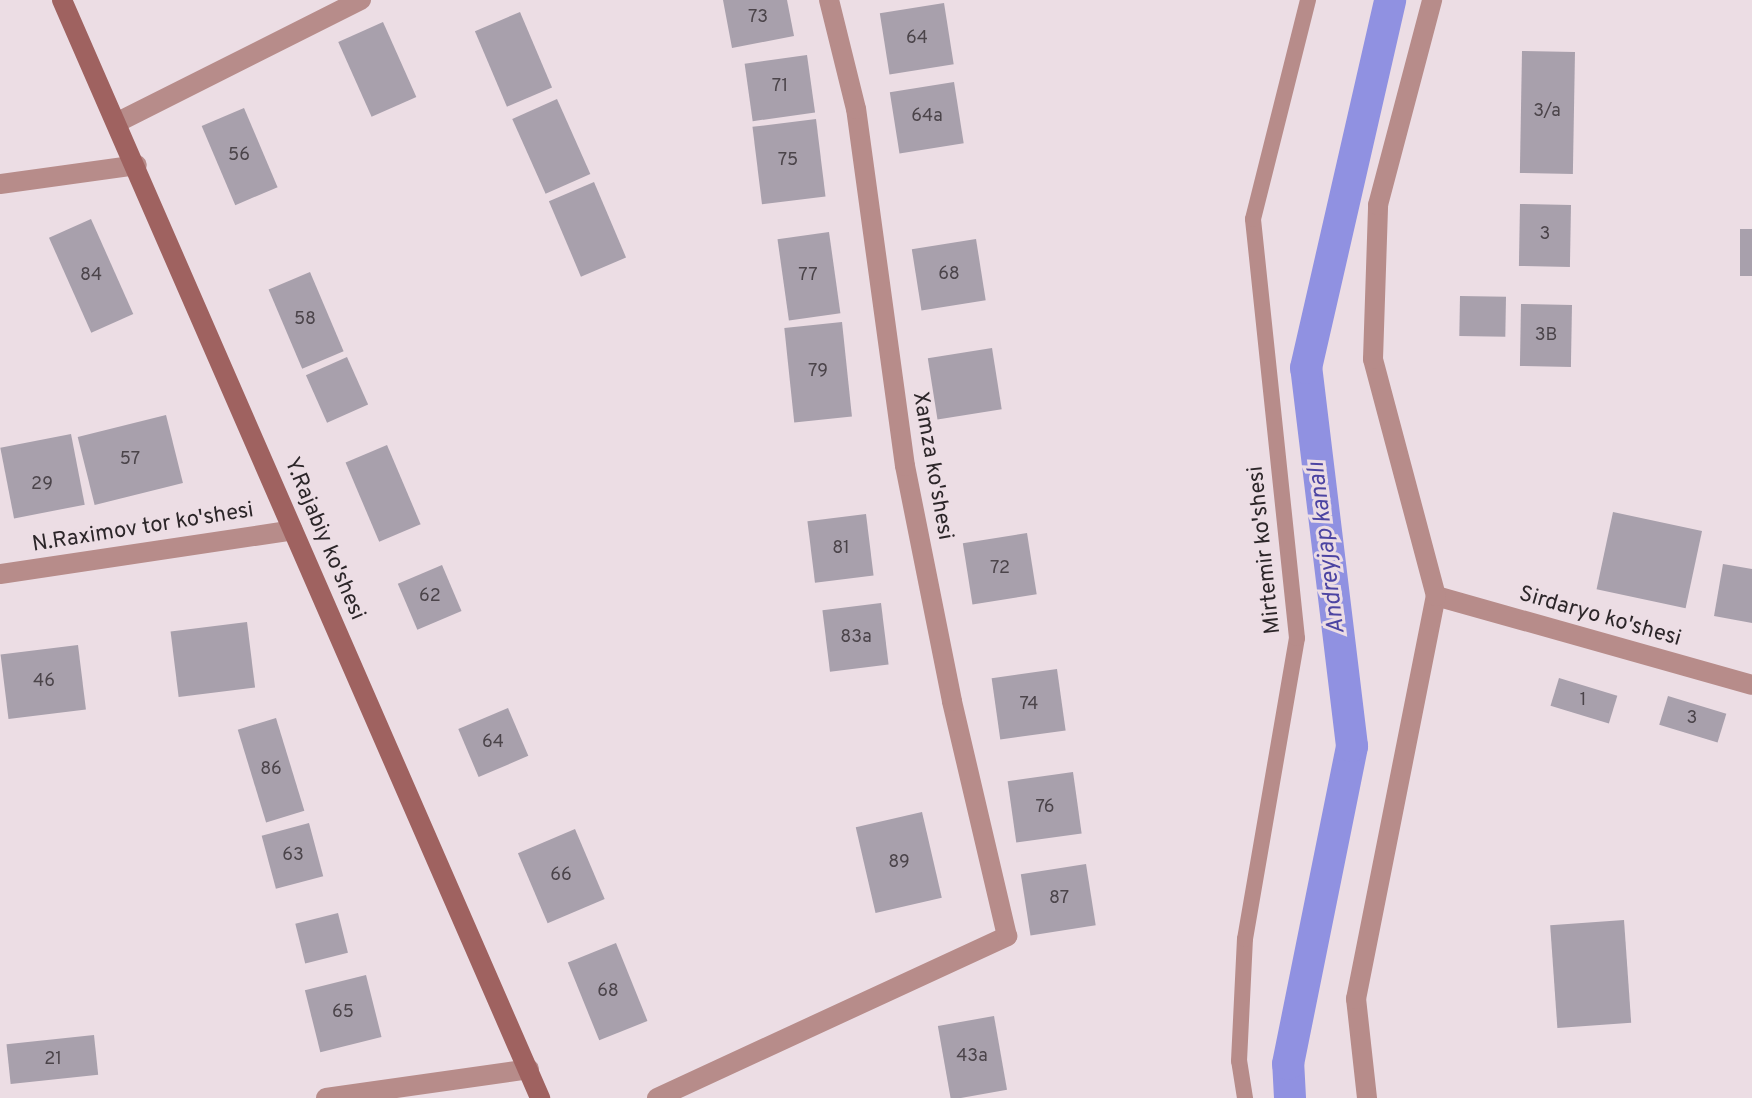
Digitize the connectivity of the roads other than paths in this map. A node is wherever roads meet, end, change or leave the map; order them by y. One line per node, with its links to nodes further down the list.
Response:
1 (62, 0): 6 (street, Y.Rajabiy ko'shesi)
2 (361, 0): 6 (street)
3 (829, 0): 16 (street, Xamza ko'shesi)
4 (1308, 0): 17 (lane, Mirtemir ko'shesi)
5 (1432, 0): 11 (street)
6 (118, 122): 7 (street, Y.Rajabiy ko'shesi)
7 (137, 165): 8 (street); 9 (street, Y.Rajabiy ko'shesi)
8 (0, 184)
9 (293, 530): 10 (street, N.Raximov tor ko'shesi); 13 (street, Y.Rajabiy ko'shesi)
10 (0, 574)
11 (1436, 596): 12 (street, Sirdaryo ko'shesi); 18 (street)
12 (1752, 685)
13 (529, 1069): 14 (street); 15 (street, Y.Rajabiy ko'shesi)
14 (326, 1098)
15 (540, 1098)
16 (657, 1098)
17 (1245, 1098)
18 (1367, 1098)

